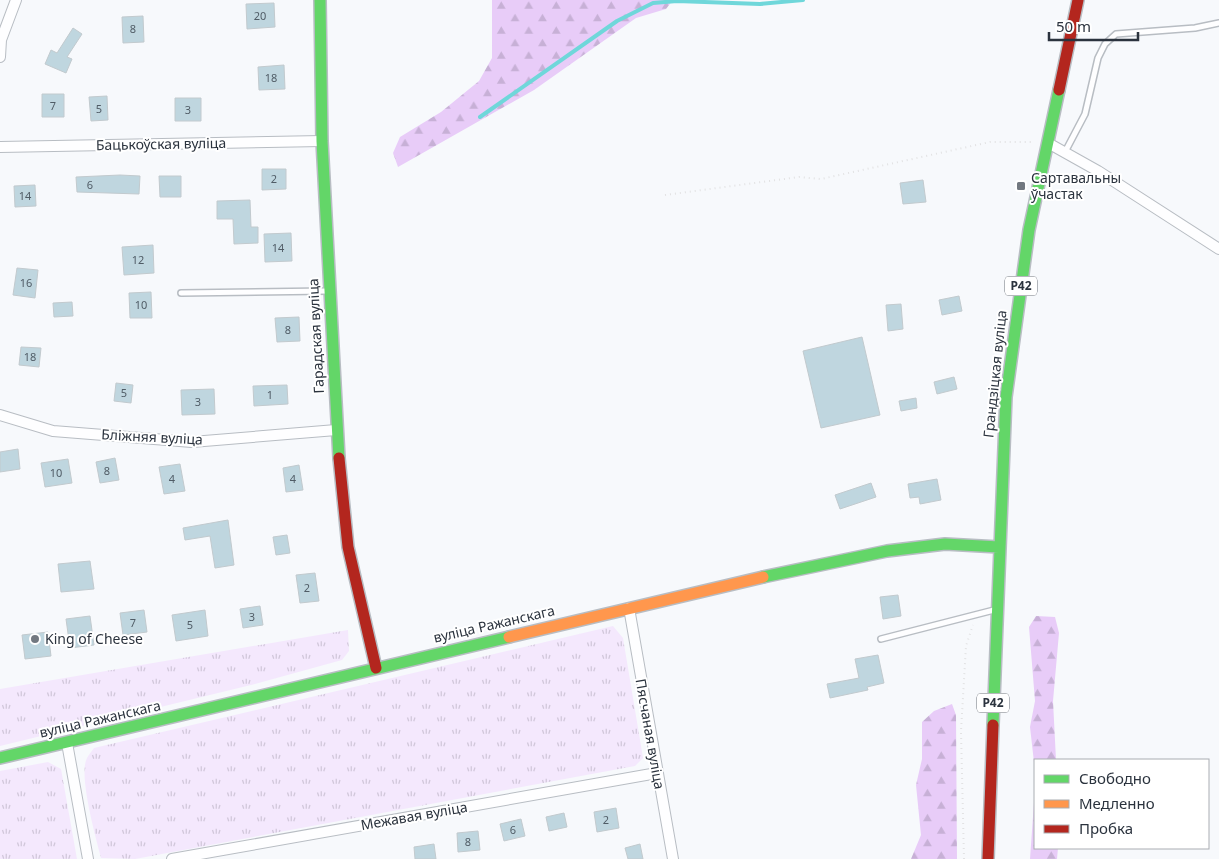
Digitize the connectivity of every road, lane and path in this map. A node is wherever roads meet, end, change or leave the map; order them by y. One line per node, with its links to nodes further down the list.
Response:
1 (16, 0): 5 (street)
2 (320, 0): 6 (street, Гарадская вуліца)
3 (1078, 0): 7 (street, Грандзіцкая вуліца / Р42)
4 (1219, 23): 9 (lane)
5 (0, 57)
6 (322, 142): 8 (street, Бацькоўская вуліца); 12 (street, Гарадская вуліца)
7 (1048, 143): 9 (street); 10 (path); 16 (street, Грандзіцкая вуліца / Р42)
8 (0, 146)
9 (1066, 152): 11 (street)
10 (665, 195)
11 (1219, 249)
12 (329, 291): 13 (lane); 15 (street, Гарадская вуліца)
13 (181, 293)
14 (0, 415): 15 (street, Бліжняя вуліца)
15 (336, 430): 21 (street, Гарадская вуліца)
16 (999, 547): 17 (street, вуліца Ражанскага); 18 (street, Р42)
17 (629, 608): 21 (street, вуліца Ражанскага); 24 (street, Пясчаная вуліца)
18 (997, 609): 19 (lane); 29 (street, Р42)
19 (978, 614): 20 (lane); 28 (path)
20 (881, 639)
21 (376, 668): 22 (street, вуліца Ражанскага)
22 (68, 743): 23 (street, вуліца Ражанскага); 25 (street)
23 (0, 758)
24 (657, 773): 26 (street, Межавая вуліца); 27 (street, Пясчаная вуліца)
25 (88, 859)
26 (172, 859)
27 (673, 859)
28 (964, 859)
29 (988, 859)

